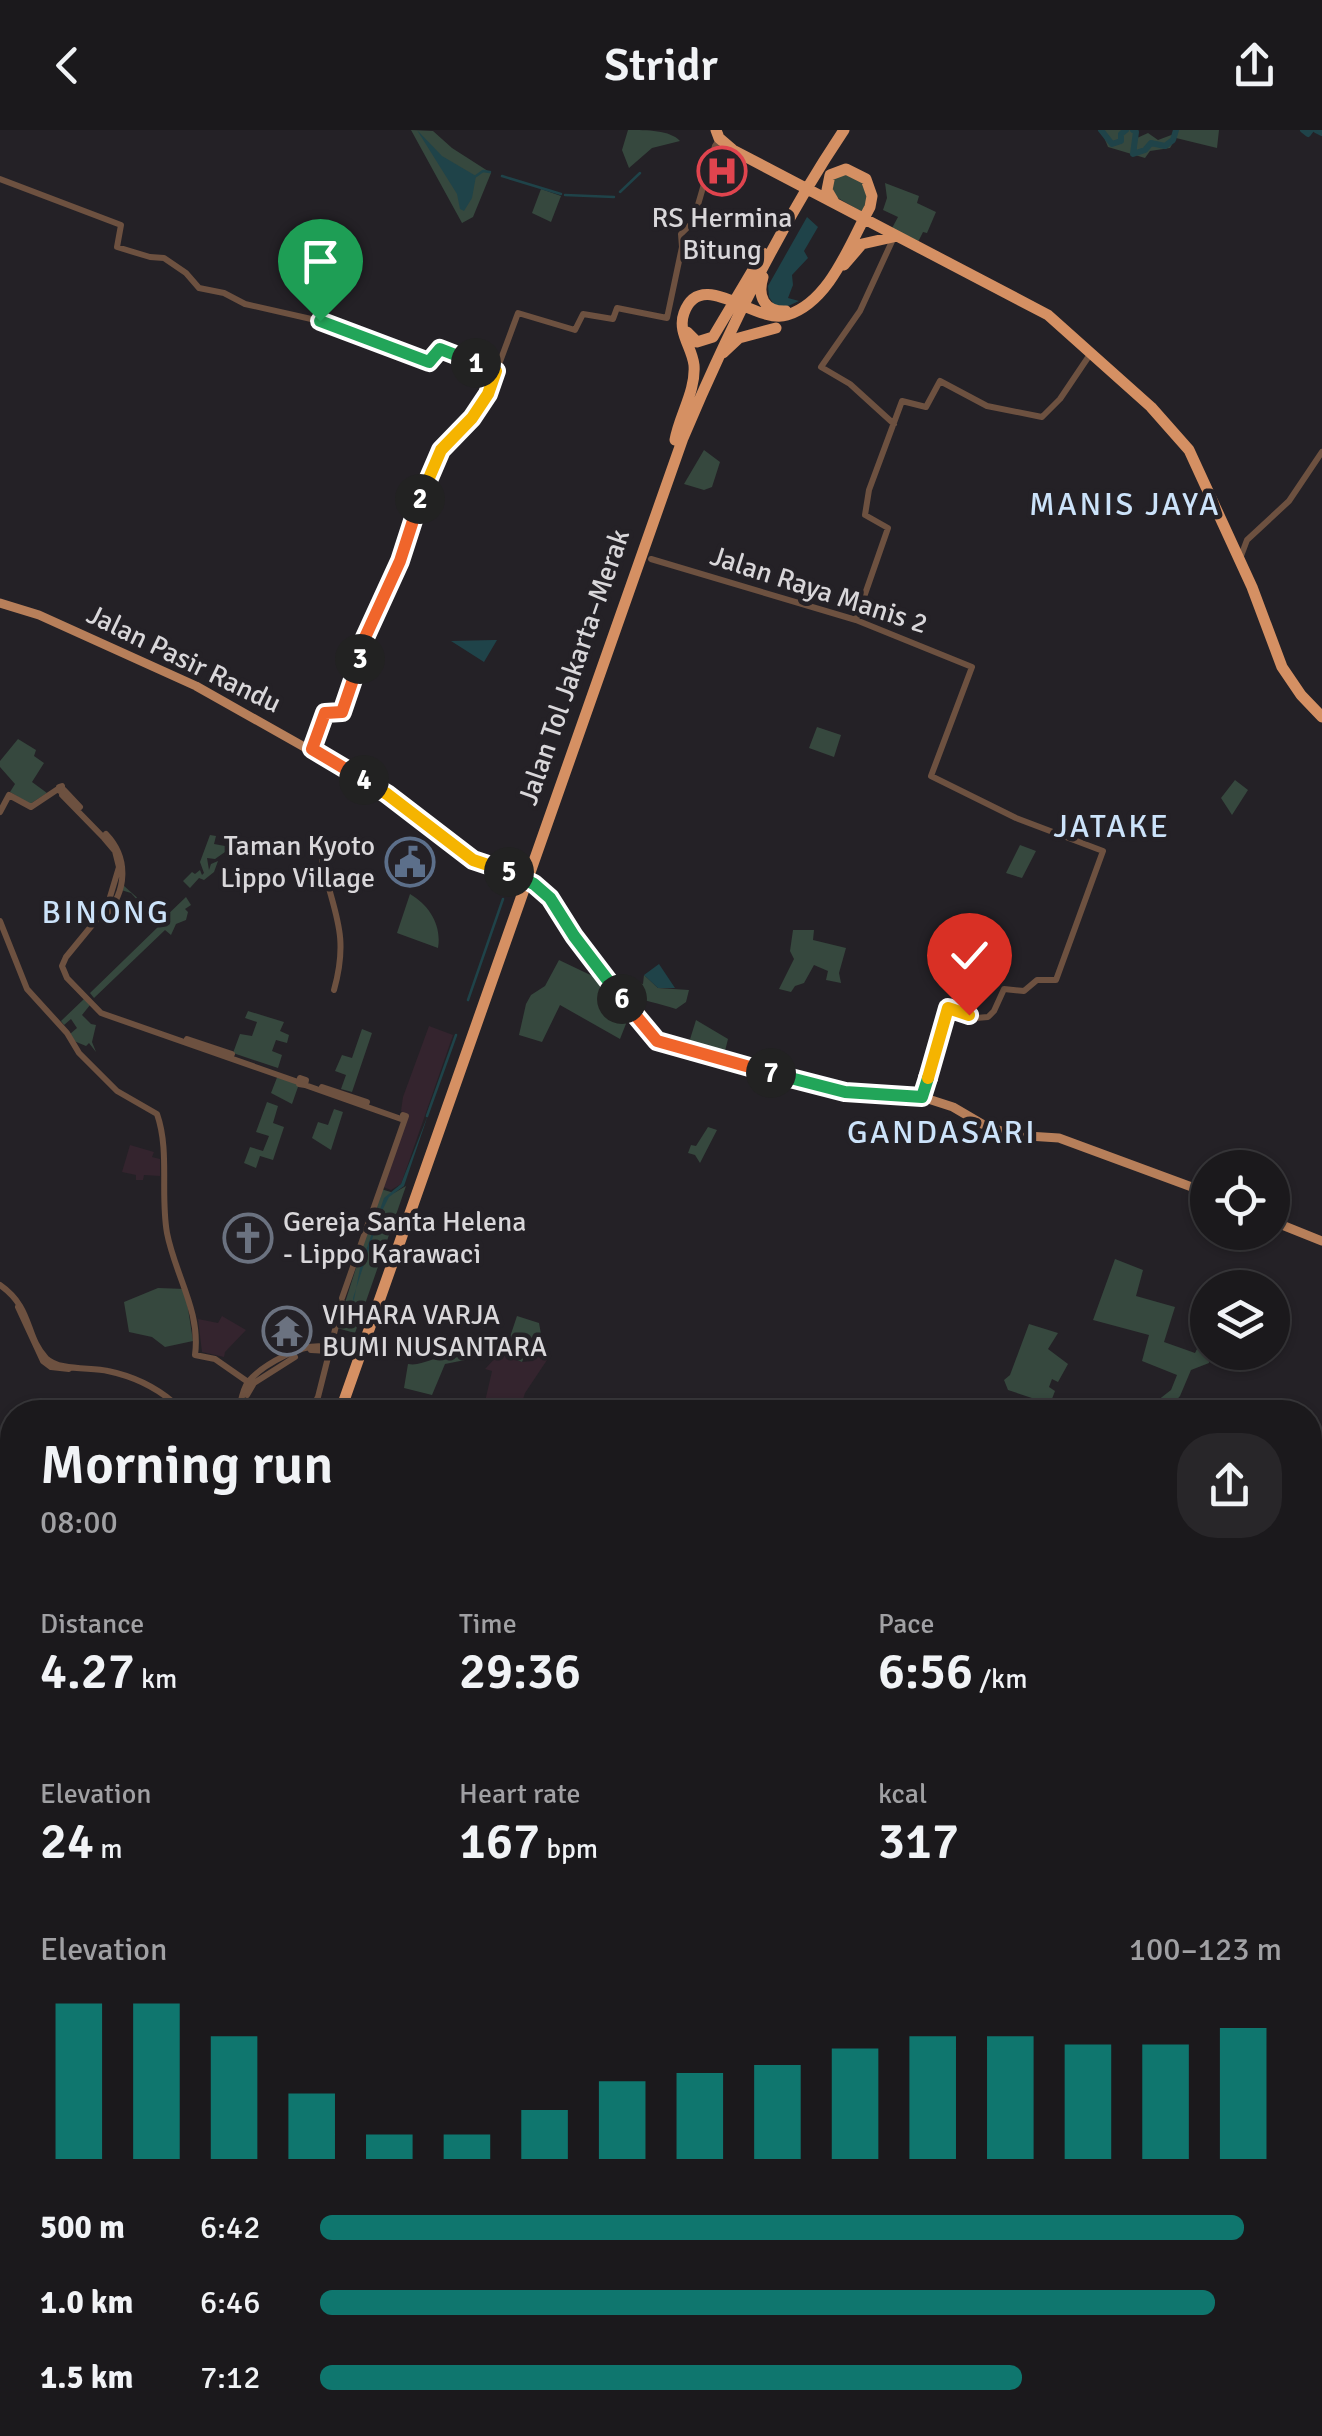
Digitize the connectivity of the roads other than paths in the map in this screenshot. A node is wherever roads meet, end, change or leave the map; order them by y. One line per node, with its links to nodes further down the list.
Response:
1 (841, 130): 5 (highway, Jalan Tol Jakarta–Merak)
2 (719, 134): 3 (highway); 16 (street)
3 (782, 175): 6 (highway); 7 (highway)
4 (0, 179): 16 (street)
5 (798, 199): 9 (highway); 10 (highway, Jalan Tol Jakarta–Merak); 10 (highway, Jalan Tol Jakarta–Merak)
6 (832, 202): 7 (highway); 8 (highway); 9 (highway)
7 (868, 213): 9 (highway)
8 (897, 238): 9 (highway); 14 (highway); 17 (street)
9 (832, 278): 11 (highway)
10 (736, 305): 11 (highway); 15 (highway, Jalan Tol Jakarta–Merak); 18 (highway, Jalan Tol Jakarta–Merak)
11 (801, 313): 12 (highway); 18 (highway)
12 (772, 326): 13 (highway); 13 (highway)
13 (739, 338): 15 (highway)
14 (1091, 352): 17 (street); 21 (highway)
15 (712, 369): 45 (highway, Jalan Tol Jakarta–Merak)
16 (496, 371): 25 (street)
17 (894, 425): 23 (street)
18 (675, 440): 46 (highway, Jalan Tol Jakarta–Merak)
19 (1322, 452): 21 (street)
20 (651, 559): 23 (street, Jalan Raya Manis 2)
21 (1240, 560): 24 (highway)
22 (0, 603): 25 (main road, Jalan Pasir Randu)
23 (856, 620): 30 (street, Jalan Raya Manis 2)
24 (1320, 713)
25 (312, 749): 30 (main road, Jalan Pasir Randu)
26 (0, 812): 35 (street)
27 (322, 860): 29 (street)
28 (0, 921): 39 (street)
29 (334, 990)
30 (922, 1097): 31 (main road)
31 (1190, 1186)
32 (1290, 1228): 33 (main road)
33 (1322, 1241)
34 (0, 1287): 38 (street)
35 (340, 1304): 36 (street); 37 (street)
36 (314, 1348): 37 (street); 39 (street); 43 (street)
37 (327, 1350): 44 (street)
38 (72, 1368): 40 (street); 41 (street)
39 (246, 1385): 42 (street)
40 (169, 1400)
41 (170, 1400)
42 (243, 1400)
43 (246, 1400)
44 (317, 1400)
45 (341, 1400)
46 (341, 1400)

